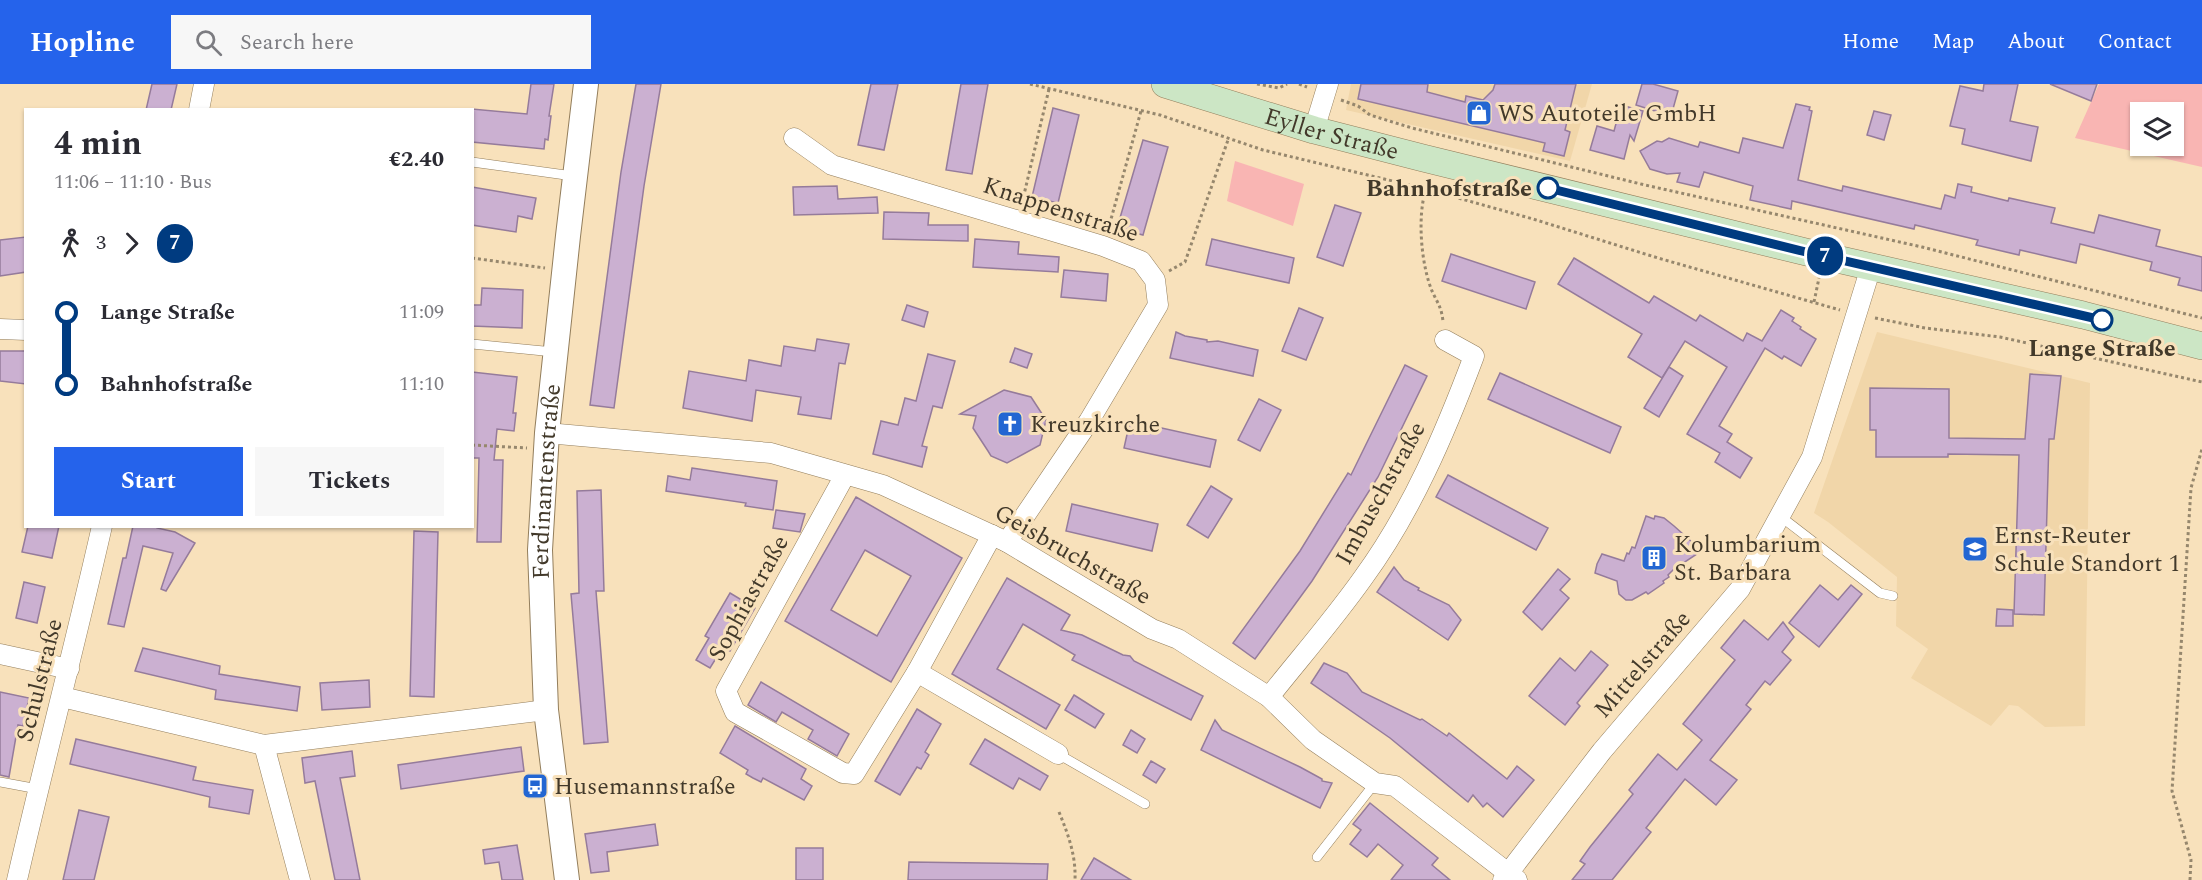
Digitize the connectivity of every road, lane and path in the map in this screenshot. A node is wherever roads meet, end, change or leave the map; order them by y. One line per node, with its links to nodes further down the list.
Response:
1 (204, 84): 10 (street)
2 (584, 84): 16 (street, Ferdinantenstraße)
3 (1030, 84): 8 (path)
4 (1165, 84): 12 (main road, Eyller Straße)
5 (1257, 84): 6 (path)
6 (1287, 84)
7 (1299, 84): 9 (path)
8 (1049, 89): 11 (path); 18 (path)
9 (1326, 89): 12 (street); 25 (path)
10 (199, 108)
11 (1141, 111): 14 (path); 19 (path)
12 (1314, 130): 21 (main road, Eyller Straße)
13 (794, 138): 18 (street, Knappenstraße)
14 (1228, 140): 17 (path); 23 (path)
15 (474, 162): 16 (lane)
16 (575, 177): 22 (street, Ferdinantenstraße)
17 (1426, 189): 24 (path); 28 (path)
18 (1018, 220): 19 (street, Knappenstraße)
19 (1103, 246): 23 (street, Knappenstraße)
20 (474, 258): 22 (path)
21 (1871, 267): 24 (street, Mittelstraße); 30 (main road, Eyller Straße)
22 (564, 271): 31 (street, Ferdinantenstraße)
23 (1155, 280): 39 (street)
24 (1856, 315): 32 (path); 37 (street, Mittelstraße)
25 (2202, 318)
26 (0, 329): 27 (street)
27 (24, 330)
28 (1445, 340): 45 (street, Imbuschstraße)
29 (474, 345): 31 (lane)
30 (2202, 346)
31 (556, 352): 33 (street, Ferdinantenstraße)
32 (2202, 382)
33 (547, 441): 34 (path); 36 (street, Geisbruchstraße); 46 (street, Ferdinantenstraße)
34 (474, 445)
35 (2202, 449): 60 (path)
36 (844, 475): 39 (street, Geisbruchstraße); 43 (street, Sophiastraße)
37 (1780, 516): 40 (lane); 55 (street, Mittelstraße)
38 (102, 528): 42 (street, Schulstraße)
39 (1000, 538): 43 (street, Sophiastraße); 45 (street, Geisbruchstraße)
40 (1893, 596)
41 (0, 654): 42 (street)
42 (69, 669): 44 (street, Schulstraße)
43 (917, 672): 48 (street)
44 (62, 697): 47 (street); 51 (street, Schulstraße)
45 (1269, 697): 50 (street, Geisbruchstraße)
46 (546, 710): 47 (street); 58 (street, Ferdinantenstraße)
47 (264, 745): 57 (street)
48 (1058, 754): 52 (lane)
49 (0, 782): 51 (lane)
50 (1375, 783): 54 (lane); 55 (street, Geisbruchstraße)
51 (38, 789): 56 (street, Schulstraße)
52 (1145, 804)
53 (1059, 812): 59 (path)
54 (1317, 857)
55 (1509, 878)
56 (17, 880)
57 (300, 880)
58 (567, 880)
59 (1075, 880)
60 (2190, 880)

